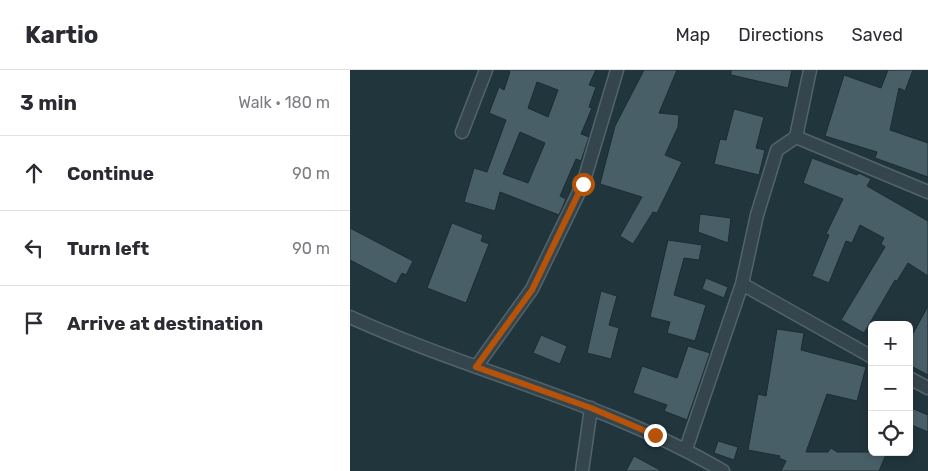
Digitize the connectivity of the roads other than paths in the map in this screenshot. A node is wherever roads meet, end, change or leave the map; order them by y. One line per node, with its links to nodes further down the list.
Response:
1 (486, 70): 4 (street)
2 (617, 70): 10 (street)
3 (810, 70): 5 (street)
4 (462, 132)
5 (796, 137): 6 (street); 7 (street)
6 (928, 192)
7 (742, 284): 9 (street); 14 (street)
8 (350, 317): 10 (street)
9 (868, 355)
10 (476, 367): 13 (street)
11 (913, 380): 12 (street)
12 (928, 388)
13 (591, 408): 14 (street); 15 (street)
14 (686, 449): 16 (street)
15 (582, 471)
16 (723, 471)

